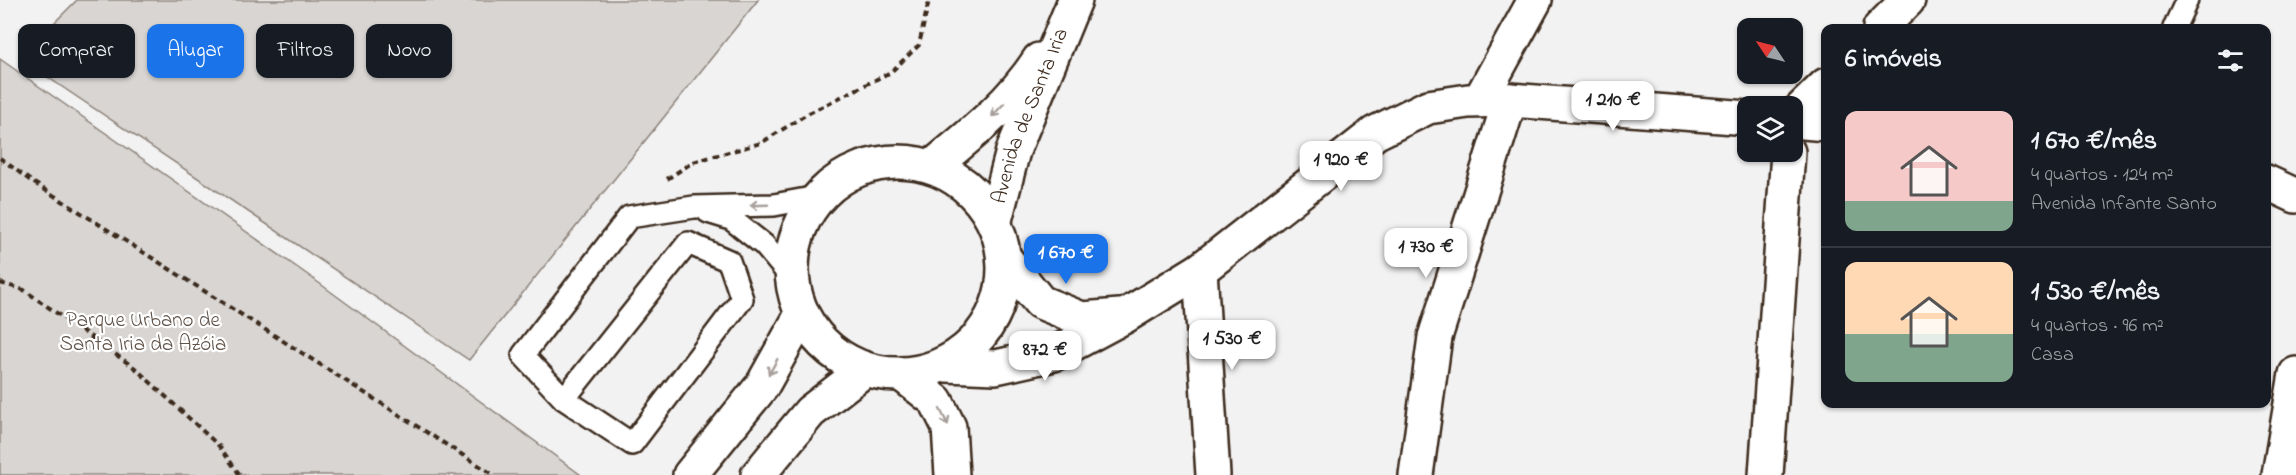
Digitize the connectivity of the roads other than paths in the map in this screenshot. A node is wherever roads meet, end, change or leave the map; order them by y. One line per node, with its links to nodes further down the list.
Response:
1 (1535, 0): 8 (street)
2 (1908, 0): 5 (street)
3 (2187, 0): 6 (lane)
4 (1072, 7): 14 (street, Avenida de Santa Iria, one-way to 14); 19 (street, Avenida de Santa Iria)
5 (1884, 24)
6 (2176, 24)
7 (1821, 90): 9 (street)
8 (1495, 100): 10 (street); 21 (street); 34 (street)
9 (1803, 109)
10 (1737, 117)
11 (1803, 121): 12 (street)
12 (1821, 123)
13 (1787, 162): 35 (street)
14 (933, 166): 17 (street); 19 (street)
15 (2271, 184): 16 (street)
16 (2296, 196)
17 (817, 197): 18 (lane, one-way to 18); 22 (street)
18 (693, 207): 22 (lane); 29 (lane)
19 (994, 220): 20 (street)
20 (1006, 260): 24 (street); 25 (street)
21 (1200, 270): 24 (street); 33 (street)
22 (790, 276): 23 (street)
23 (801, 316): 26 (street); 30 (street, one-way to 30)
24 (1125, 316): 25 (street)
25 (946, 365): 28 (street)
26 (863, 371): 28 (street); 31 (street)
27 (2296, 374): 36 (street)
28 (904, 376): 32 (street, one-way to 32)
29 (564, 399): 29 (lane)
30 (690, 475)
31 (758, 475)
32 (952, 475)
33 (1213, 475)
34 (1416, 475)
35 (1766, 475)
36 (2279, 475)

